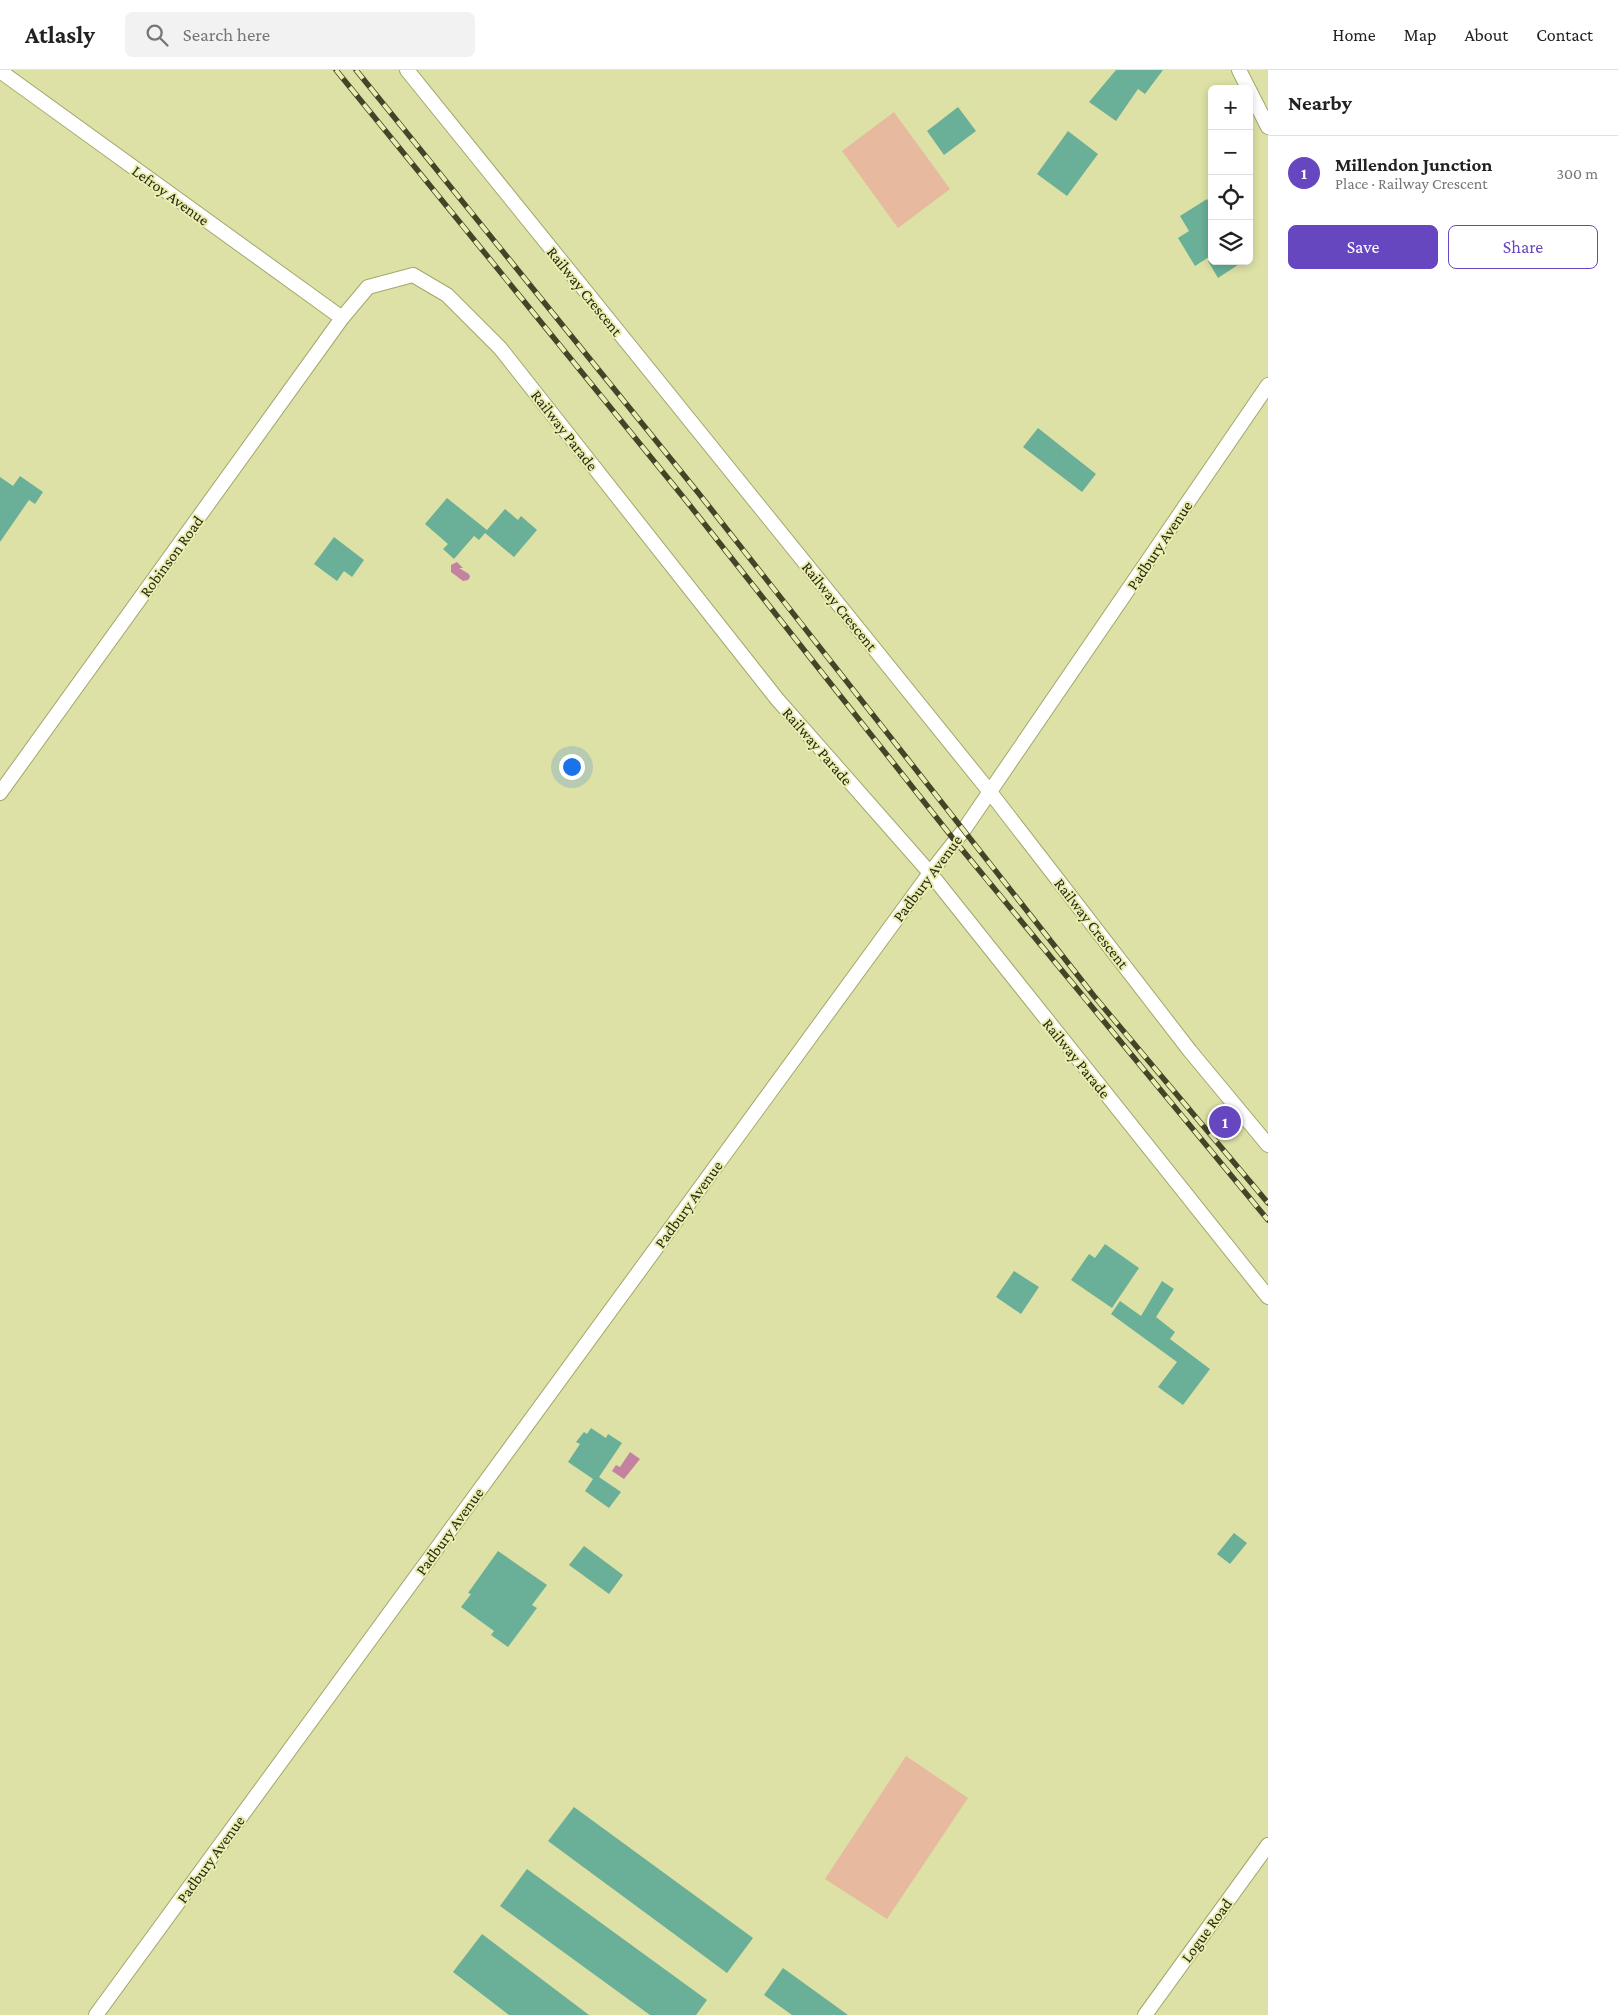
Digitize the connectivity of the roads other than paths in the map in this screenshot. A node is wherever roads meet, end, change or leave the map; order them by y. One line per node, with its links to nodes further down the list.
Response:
1 (406, 70): 7 (street, Railway Crescent)
2 (1239, 70): 4 (street)
3 (0, 72): 5 (street, Lefroy Avenue)
4 (1268, 127)
5 (342, 318): 8 (street, Robinson Road); 9 (street, Railway Parade)
6 (1268, 385): 7 (street, Padbury Avenue)
7 (990, 792): 9 (street, Padbury Avenue); 10 (street, Railway Crescent)
8 (0, 793)
9 (930, 873): 11 (street, Railway Parade); 13 (street, Padbury Avenue)
10 (1268, 1146)
11 (1268, 1297)
12 (1268, 1845): 14 (street, Logue Road)
13 (96, 2015)
14 (1145, 2015)

